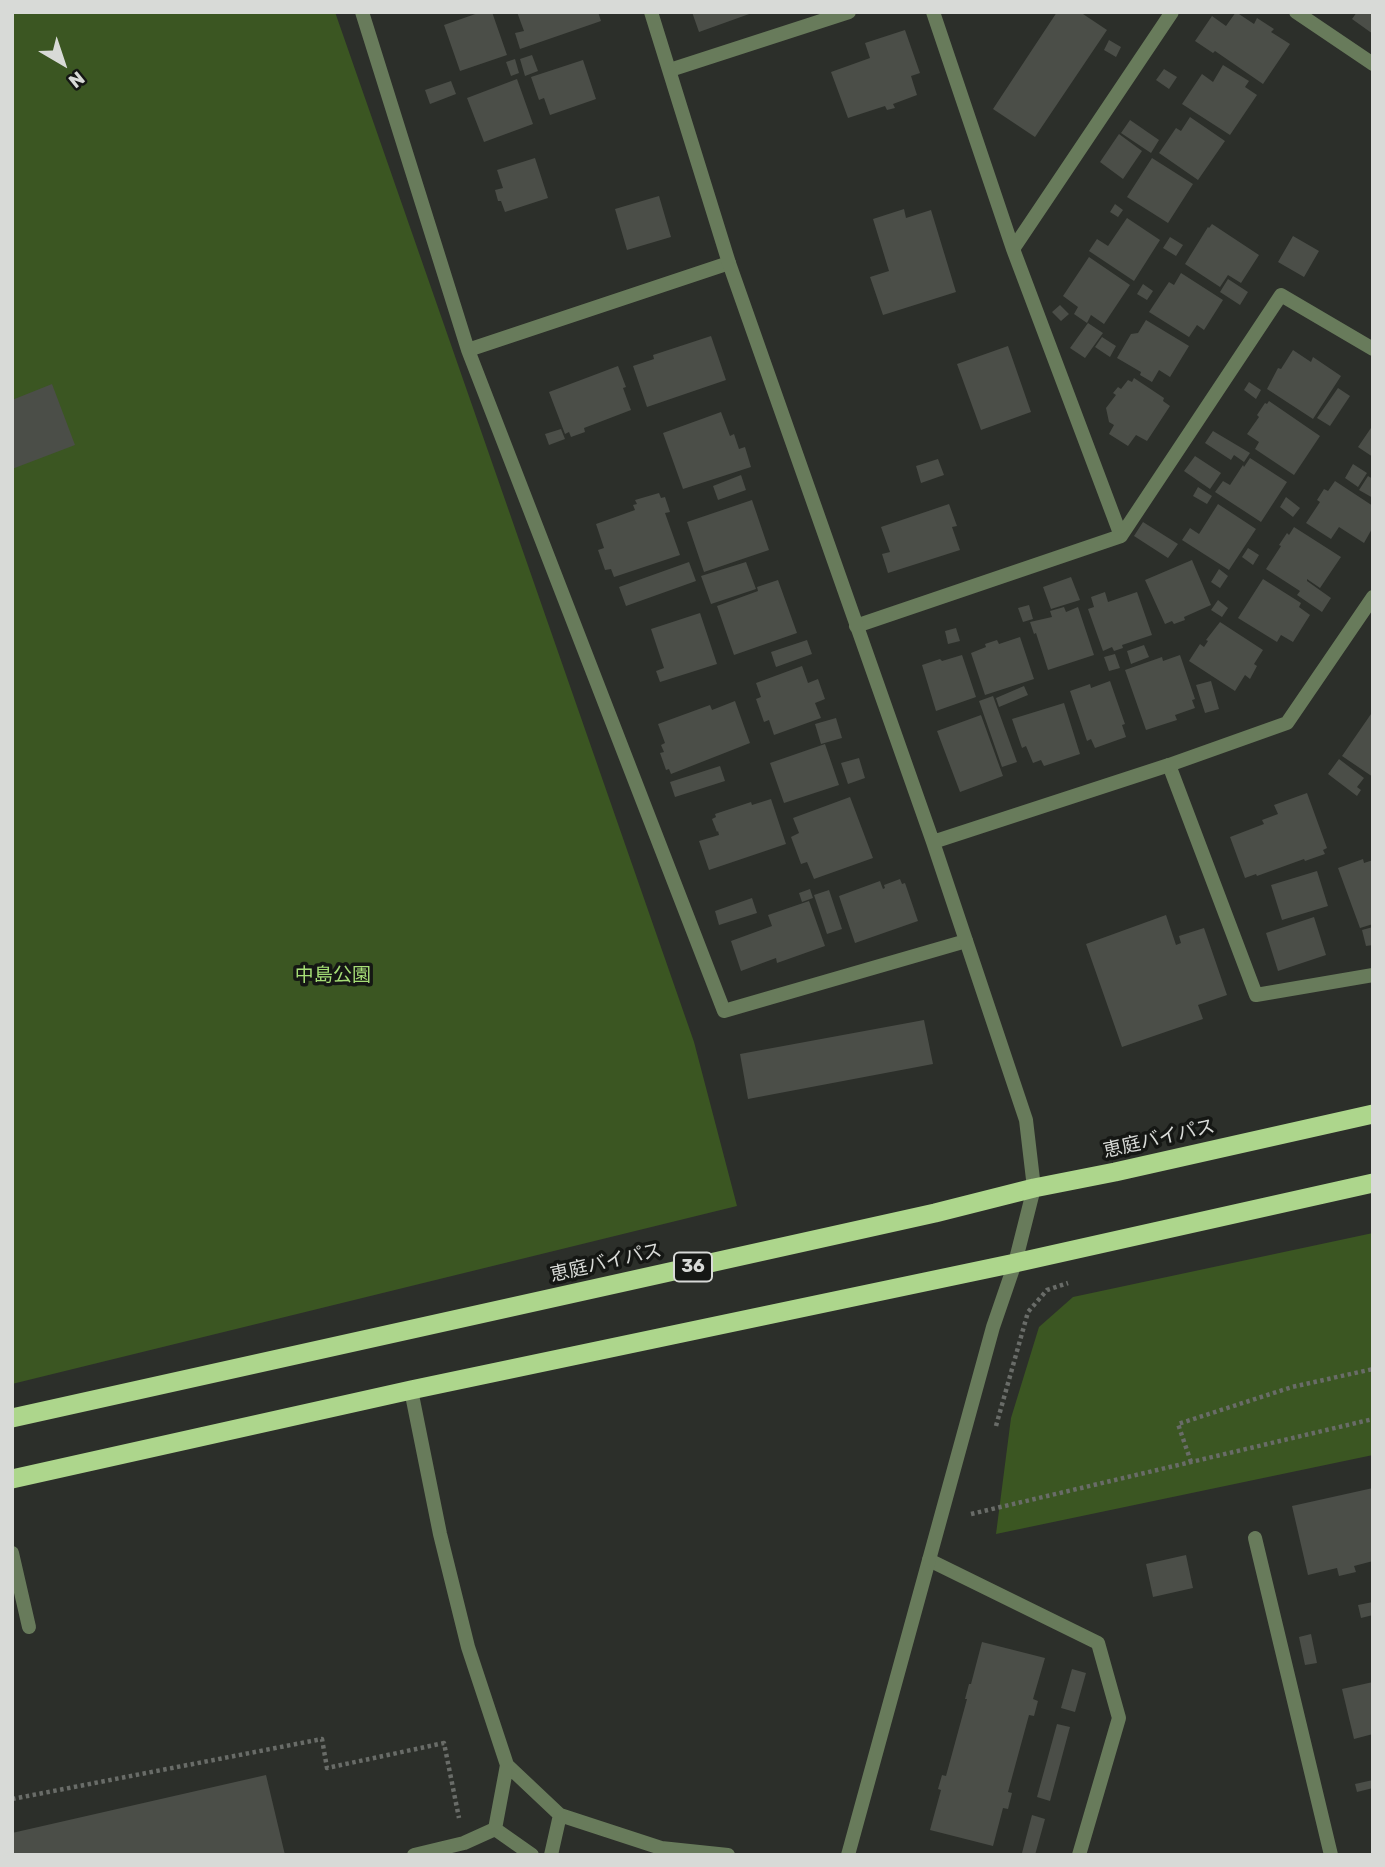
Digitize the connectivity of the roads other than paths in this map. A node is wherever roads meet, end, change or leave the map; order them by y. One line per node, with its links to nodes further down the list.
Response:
1 (362, 12): 12 (street)
2 (651, 12): 8 (street)
3 (849, 12): 8 (street)
4 (933, 12): 9 (street)
5 (1172, 12): 9 (street)
6 (1296, 12): 7 (street)
7 (1373, 64)
8 (670, 70): 10 (street)
9 (1013, 249): 13 (street)
10 (729, 263): 12 (street); 15 (street)
11 (1373, 349): 13 (street)
12 (468, 350): 18 (street)
13 (1121, 536): 15 (street)
14 (1373, 597): 16 (street)
15 (856, 626): 17 (street)
16 (1169, 765): 17 (street); 19 (street)
17 (933, 842): 18 (street)
18 (966, 942): 22 (street)
19 (1373, 975)
20 (1373, 1114): 22 (highway, 恵庭バイパス / 36)
21 (1373, 1183): 23 (highway)
22 (1034, 1188): 23 (street); 25 (highway, 恵庭バイパス / 36)
23 (1015, 1263): 24 (highway); 29 (street)
24 (411, 1390): 26 (highway); 31 (street)
25 (12, 1418)
26 (12, 1479)
27 (1255, 1538): 40 (street)
28 (12, 1553): 30 (street)
29 (929, 1560): 38 (street); 39 (street)
30 (29, 1627)
31 (507, 1765): 32 (street); 33 (street)
32 (560, 1815): 36 (street); 37 (street)
33 (495, 1829): 34 (street); 35 (street)
34 (414, 1855)
35 (532, 1855)
36 (551, 1855)
37 (728, 1855)
38 (848, 1855)
39 (1079, 1855)
40 (1331, 1855)

